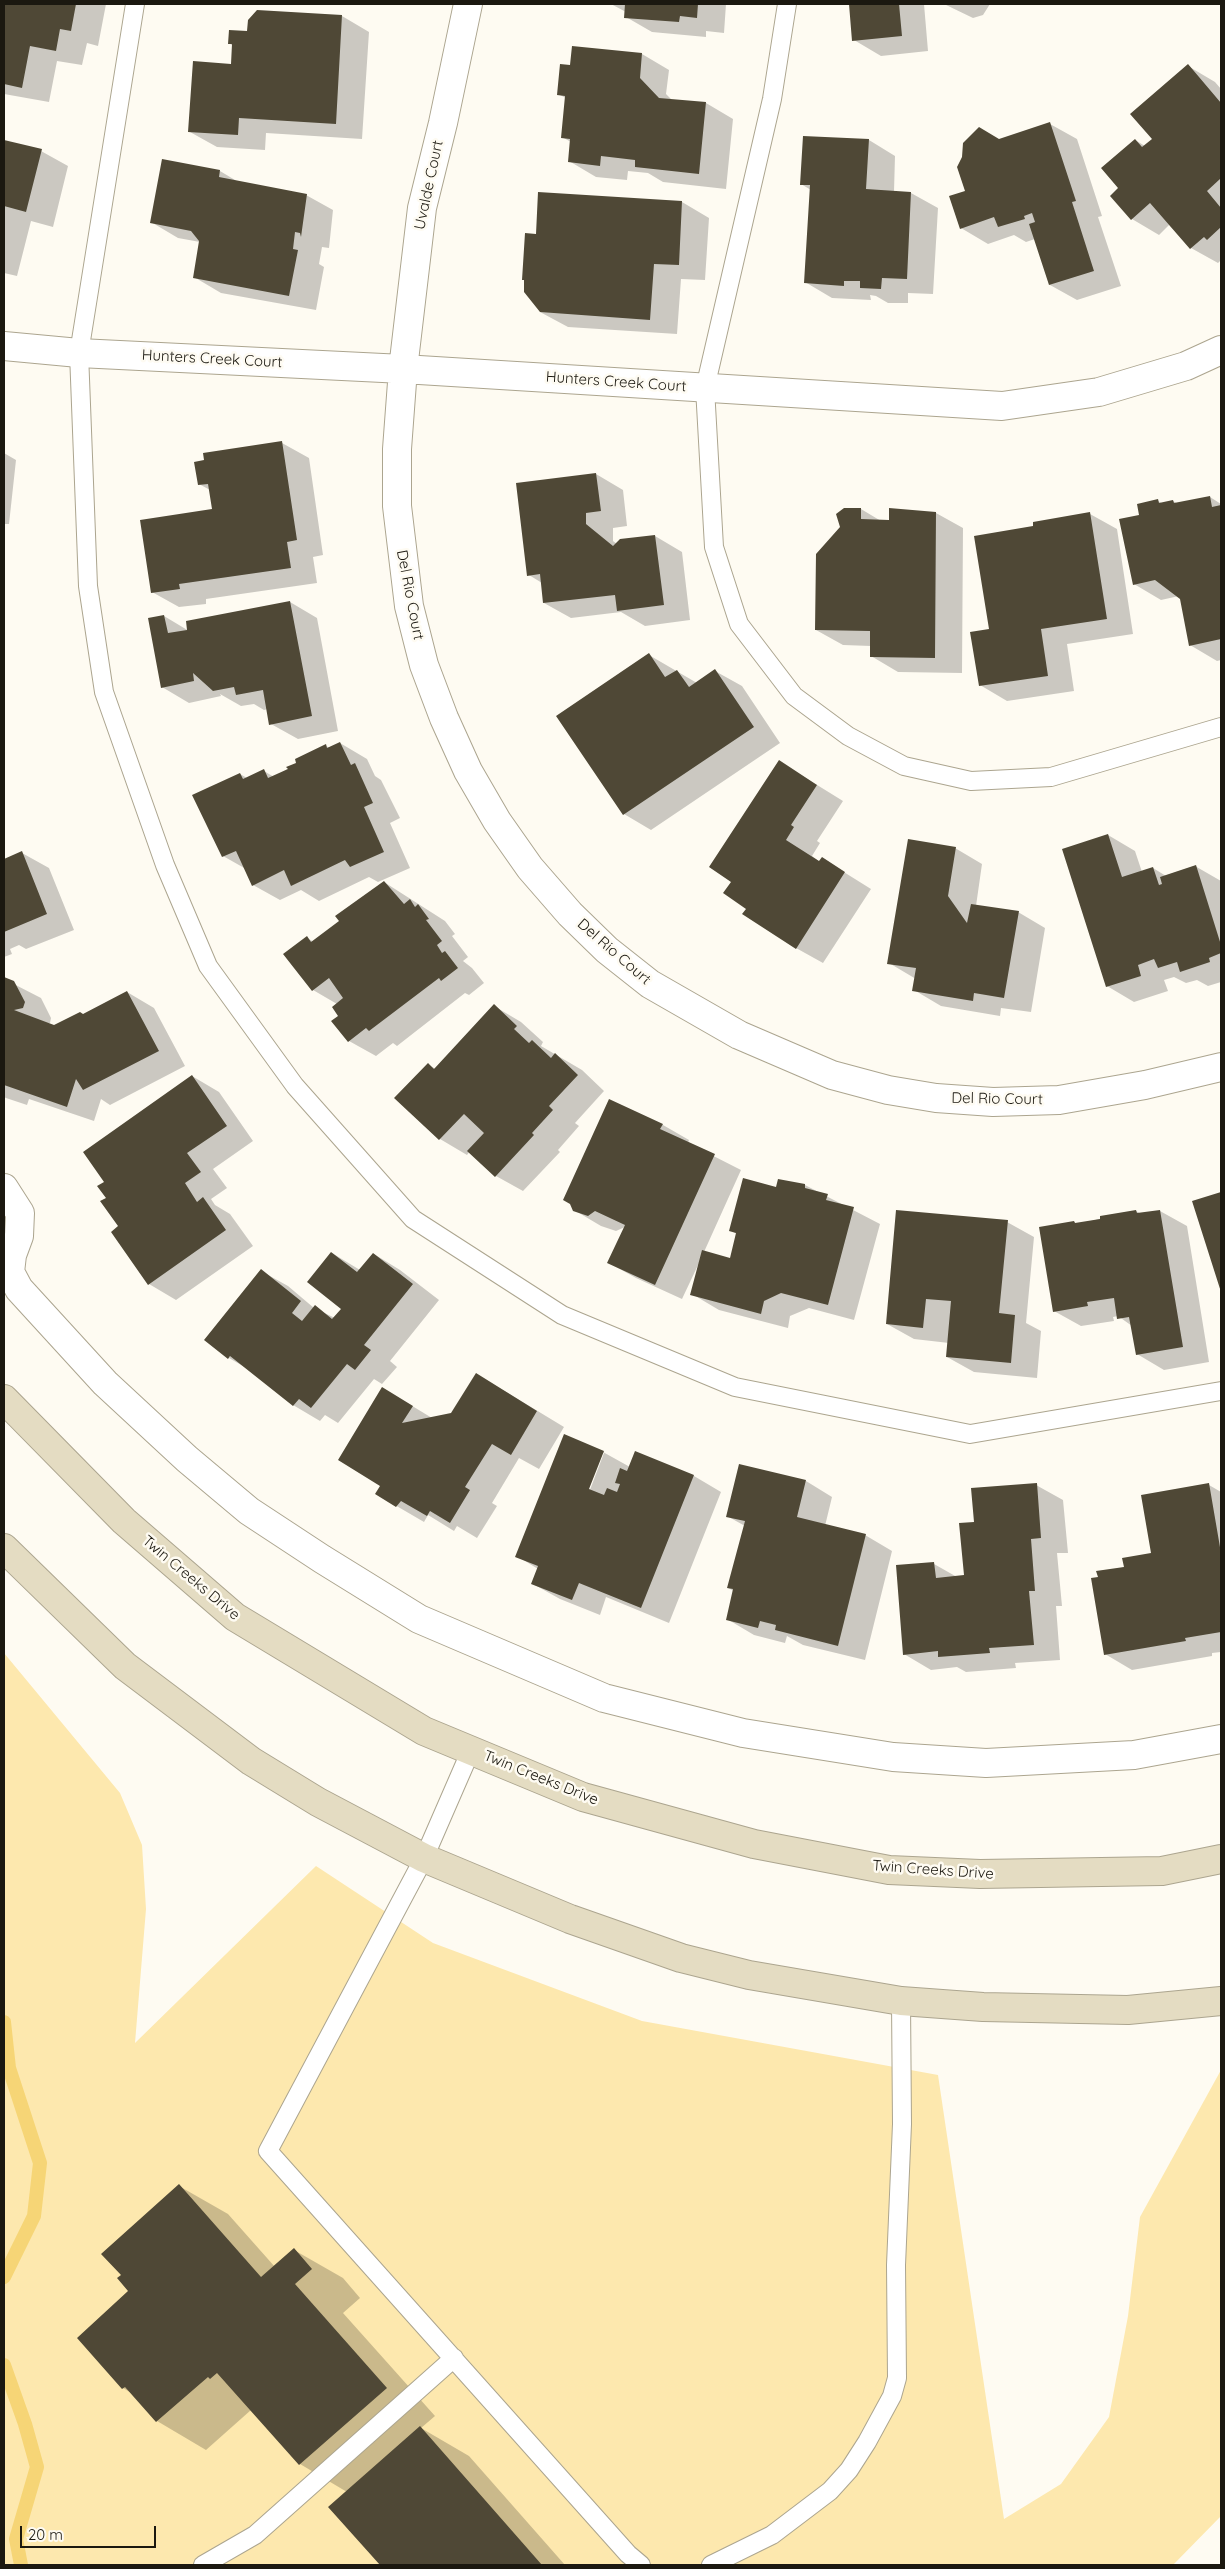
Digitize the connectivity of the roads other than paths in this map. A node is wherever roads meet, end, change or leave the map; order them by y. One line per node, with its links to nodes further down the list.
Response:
1 (135, 4): 6 (lane)
2 (468, 4): 7 (street, Uvalde Court)
3 (787, 4): 8 (lane)
4 (4, 346): 6 (street, Hunters Creek Court)
5 (1221, 350): 8 (street, Hunters Creek Court)
6 (79, 353): 7 (street, Hunters Creek Court); 12 (lane)
7 (403, 369): 8 (street, Hunters Creek Court); 10 (street, Del Rio Court)
8 (705, 388): 9 (lane)
9 (1221, 727)
10 (1221, 1067)
11 (4, 1188): 15 (street)
12 (1221, 1391)
13 (4, 1399): 16 (street, Twin Creeks Drive)
14 (4, 1548): 17 (street)
15 (1221, 1739)
16 (471, 1750): 17 (lane); 18 (street, Twin Creeks Drive)
17 (424, 1858): 19 (street); 21 (lane)
18 (1221, 1859)
19 (901, 2001): 20 (street); 24 (lane)
20 (1221, 2001)
21 (454, 2358): 22 (lane); 23 (lane)
22 (203, 2565)
23 (641, 2565)
24 (711, 2565)

